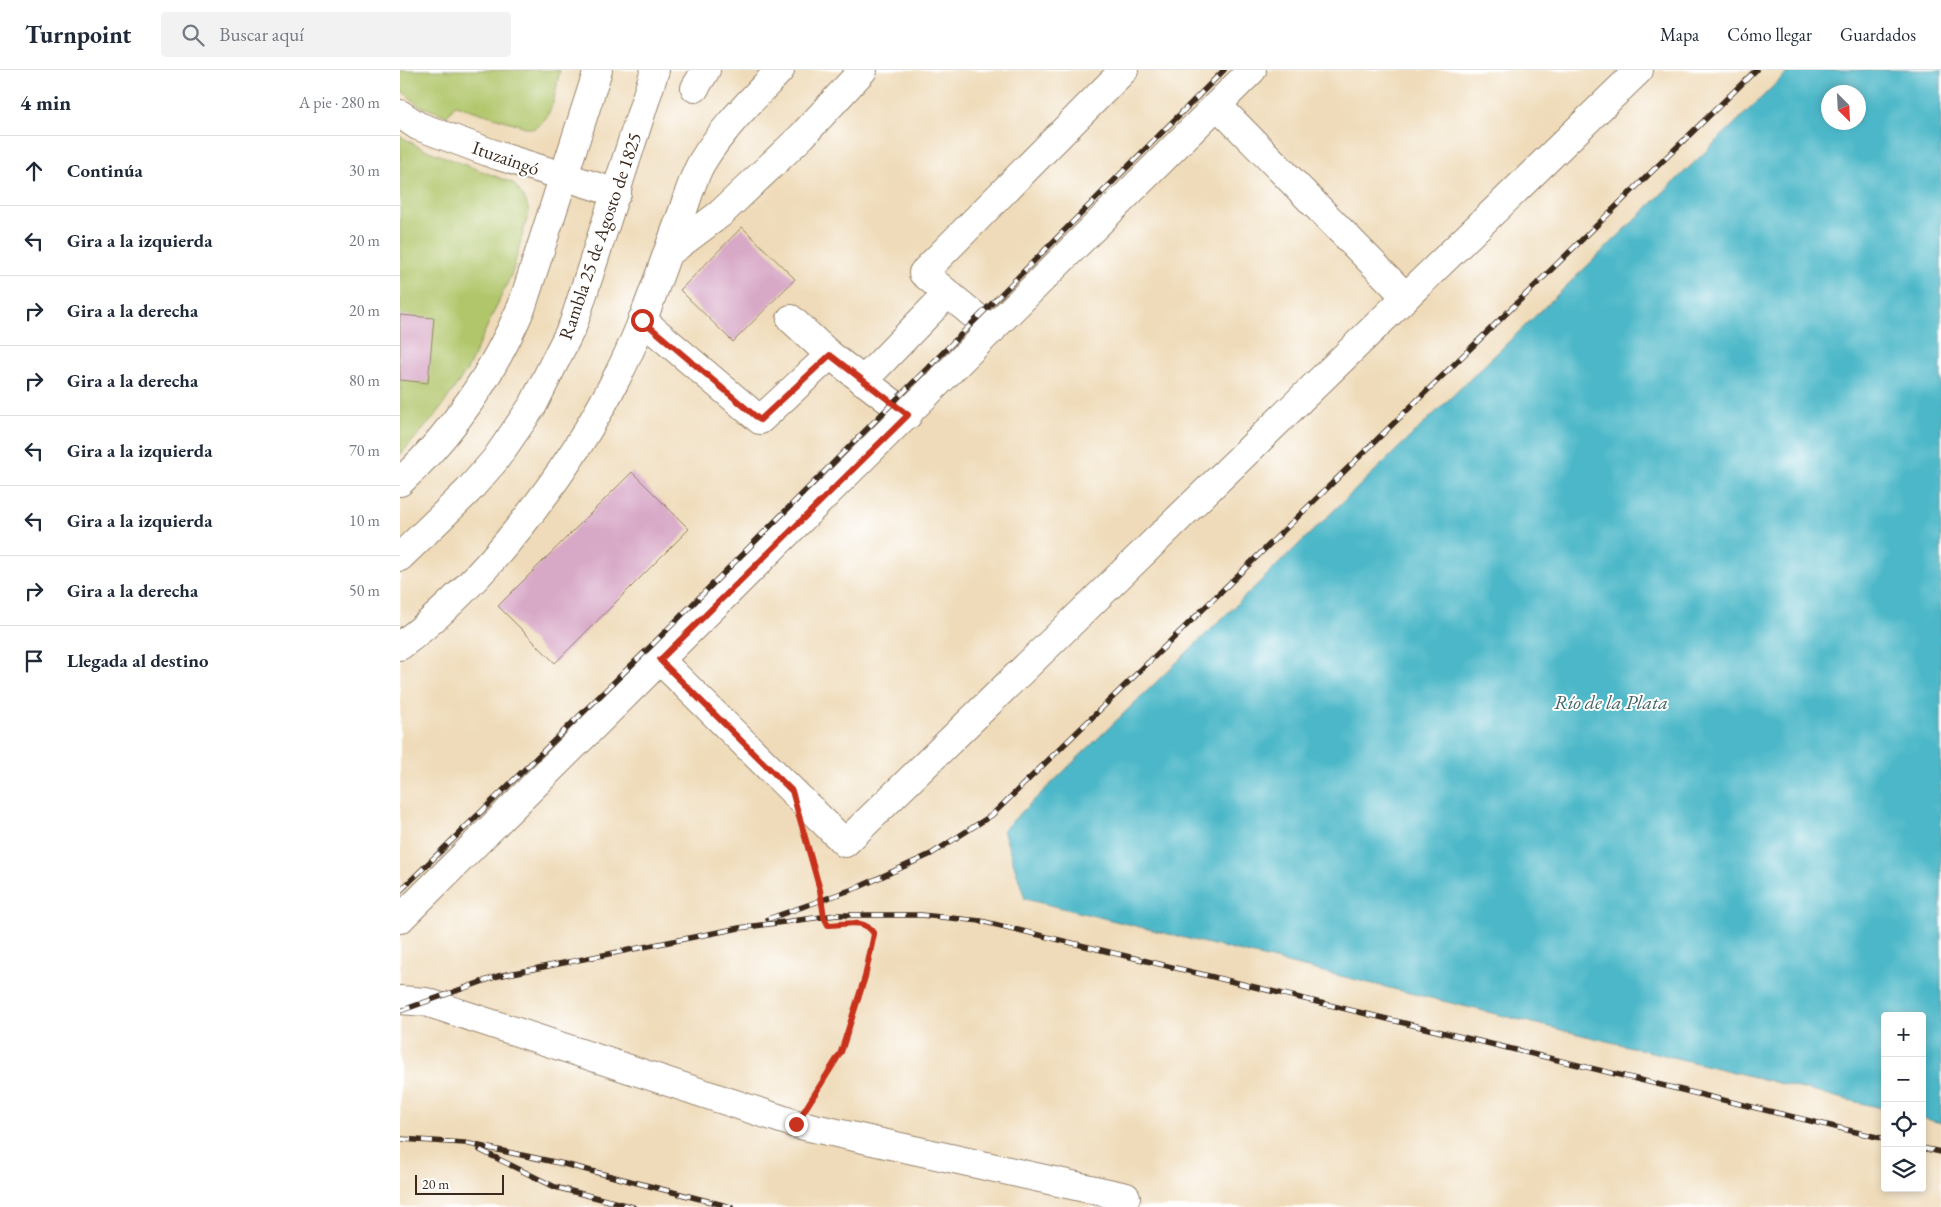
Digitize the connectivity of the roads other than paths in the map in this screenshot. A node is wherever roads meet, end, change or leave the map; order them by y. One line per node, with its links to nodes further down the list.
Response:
1 (598, 70): 10 (main road)
2 (655, 70): 11 (main road, Rambla 25 de Agosto de 1825)
3 (780, 70): 12 (main road)
4 (863, 70): 12 (main road)
5 (1124, 70): 13 (main road)
6 (1252, 70): 8 (main road)
7 (1639, 70): 14 (main road)
8 (1217, 105): 14 (main road); 17 (main road)
9 (400, 114): 10 (main road, Ituzaingó)
10 (564, 178): 11 (main road, Ituzaingó); 21 (main road)
11 (617, 193): 22 (main road, Rambla 25 de Agosto de 1825)
12 (667, 254): 16 (main road)
13 (947, 294): 17 (main road); 19 (main road)
14 (1406, 297): 24 (main road)
15 (791, 319): 18 (main road)
16 (642, 320): 18 (main road); 23 (main road)
17 (992, 330): 20 (main road)
18 (830, 355): 19 (main road)
19 (863, 380): 20 (main road)
20 (908, 415): 24 (main road)
21 (400, 482)
22 (400, 556)
23 (400, 646)
24 (660, 660): 25 (main road)
25 (400, 918)
26 (400, 1000): 27 (main road)
27 (1126, 1197)

